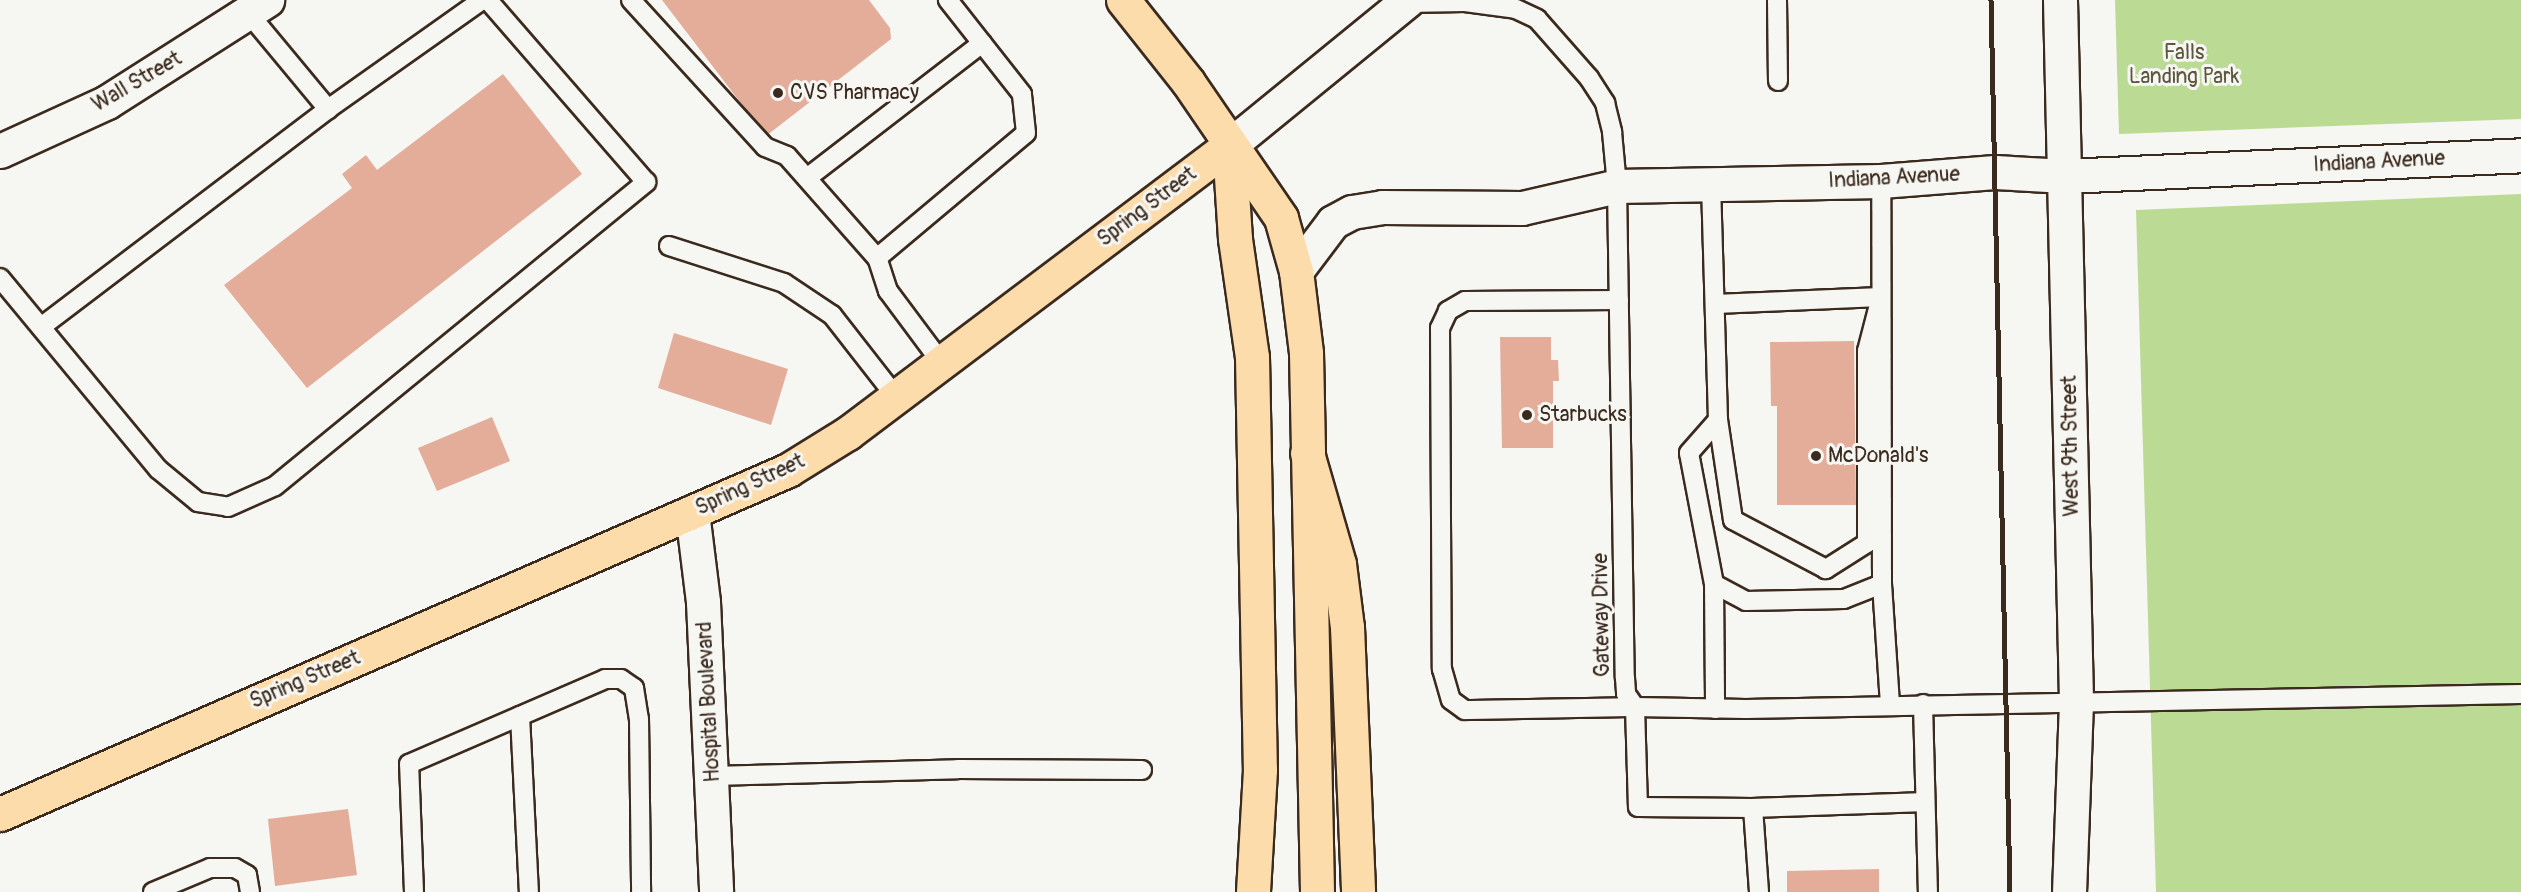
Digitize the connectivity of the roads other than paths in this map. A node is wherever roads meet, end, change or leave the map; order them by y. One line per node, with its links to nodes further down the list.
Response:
1 (482, 0): 14 (lane)
2 (488, 0): 30 (lane)
3 (631, 0): 19 (lane)
4 (948, 0): 12 (lane)
5 (1123, 0): 15 (main road)
6 (1533, 0): 11 (lane)
7 (1777, 0): 13 (lane)
8 (2060, 0): 18 (street, West 9th Street)
9 (1406, 1): 11 (lane); 15 (street, Spring Street)
10 (258, 7): 14 (lane); 16 (street, Wall Street)
11 (1537, 19): 22 (lane, Gateway Drive)
12 (982, 43): 19 (lane); 24 (lane)
13 (1778, 81)
14 (328, 109): 30 (lane)
15 (1229, 146): 25 (main road); 31 (main road, Spring Street); 45 (main road)
16 (0, 151)
17 (2521, 154): 18 (street, Indiana Avenue)
18 (2065, 176): 20 (street, Indiana Avenue); 39 (street, West 9th Street)
19 (807, 178): 24 (lane)
20 (1881, 181): 21 (street, Indiana Avenue); 27 (lane)
21 (1711, 184): 22 (street, Indiana Avenue); 29 (lane)
22 (1617, 186): 25 (street, Indiana Avenue); 28 (lane, Gateway Drive)
23 (669, 246): 32 (lane)
24 (877, 258): 31 (lane)
25 (1296, 271): 34 (main road)
26 (0, 278): 30 (lane)
27 (1881, 297): 29 (lane); 33 (lane); 37 (lane)
28 (1618, 300): 42 (lane, Gateway Drive); 42 (lane)
29 (1715, 304): 33 (lane)
30 (41, 327)
31 (941, 362): 32 (main road, Spring Street)
32 (896, 397): 35 (main road, Spring Street)
33 (1718, 420): 36 (lane)
34 (1307, 453): 59 (main road); 60 (main road)
35 (692, 512): 47 (street, Hospital Boulevard); 50 (main road, Spring Street)
36 (1714, 584): 37 (lane); 43 (lane)
37 (1882, 584): 41 (lane)
38 (2521, 694): 39 (lane)
39 (2076, 702): 40 (lane); 63 (street, West 9th Street)
40 (1923, 704): 41 (lane); 48 (lane)
41 (1890, 705): 43 (lane)
42 (1635, 707): 43 (lane); 49 (lane, Gateway Drive)
43 (1715, 709)
44 (520, 716): 53 (lane); 54 (lane); 55 (lane)
45 (1260, 770): 57 (main road); 58 (main road)
46 (1142, 771): 47 (lane)
47 (713, 776): 56 (street, Hospital Boulevard)
48 (1925, 802): 49 (lane); 62 (lane)
49 (1753, 808): 61 (lane)
50 (0, 814)
51 (153, 892): 52 (lane)
52 (250, 892)
53 (414, 892)
54 (529, 892)
55 (641, 892)
56 (716, 892)
57 (1253, 892)
58 (1267, 892)
59 (1317, 892)
60 (1358, 892)
61 (1759, 892)
62 (1928, 892)
63 (2069, 892)

